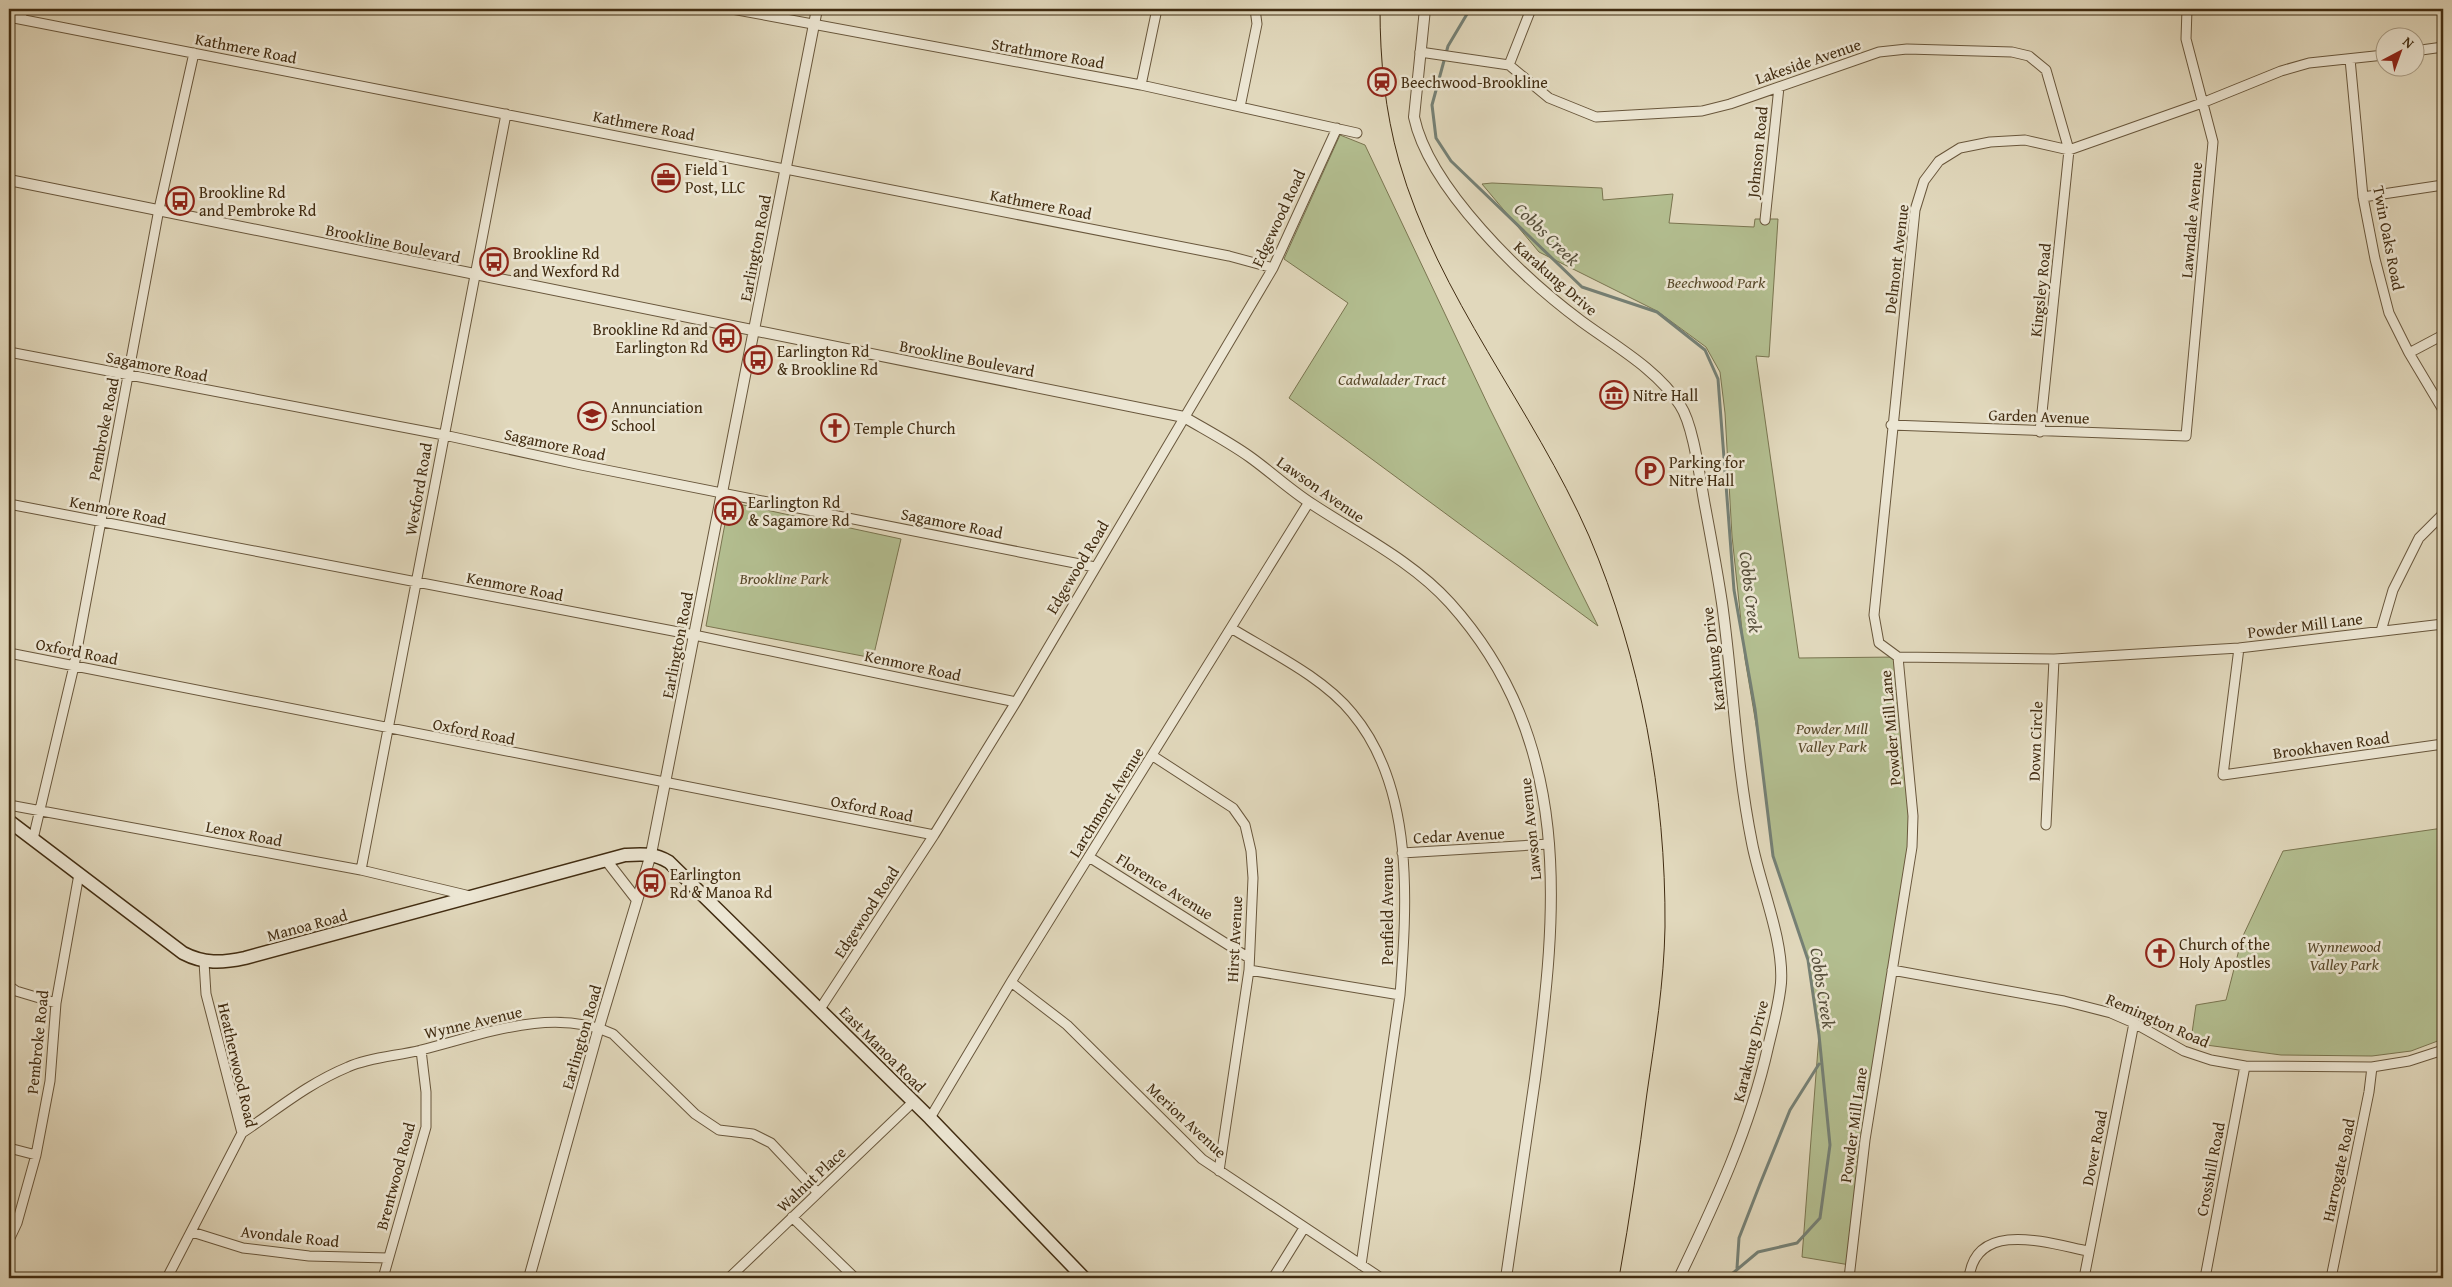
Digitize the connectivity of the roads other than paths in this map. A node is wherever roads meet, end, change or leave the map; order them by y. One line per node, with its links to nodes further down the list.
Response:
1 (23, 9): 10 (street)
2 (732, 9): 11 (street, Strathmore Road)
3 (816, 9): 11 (street, Earlington Road)
4 (1157, 9): 19 (street)
5 (1255, 9): 22 (street)
6 (1425, 9): 14 (street, Karakung Drive)
7 (1531, 9): 18 (street)
8 (2187, 9): 21 (street, Lawndale Avenue)
9 (9, 17): 10 (street, Kathmere Road)
10 (21, 19): 15 (street, Kathmere Road)
11 (813, 25): 19 (street, Strathmore Road); 27 (street, Earlington Road)
12 (2443, 47): 13 (street)
13 (2424, 50)
14 (1420, 52): 18 (street); 120 (street, Karakung Drive)
15 (194, 54): 23 (street, Kathmere Road); 31 (street, Pembroke Road)
16 (2374, 55): 17 (street)
17 (2350, 59): 21 (street); 30 (street, Twin Oaks Road)
18 (1509, 65): 20 (street, Lakeside Avenue)
19 (1141, 85): 22 (street, Strathmore Road)
20 (1779, 87): 26 (street, Lakeside Avenue); 32 (street, Johnson Road)
21 (2202, 102): 26 (street); 45 (street, Lawndale Avenue)
22 (1240, 106): 24 (street, Strathmore Road)
23 (506, 114): 27 (street, Kathmere Road); 34 (street, Wexford Road)
24 (1337, 128): 25 (street, Strathmore Road); 33 (street, Edgewood Road)
25 (1357, 133)
26 (2069, 150): 42 (street, Delmont Avenue); 43 (street, Kingsley Road)
27 (786, 169): 33 (street, Kathmere Road); 35 (street, Earlington Road)
28 (9, 180): 31 (street, Brookline Boulevard)
29 (2443, 185): 30 (street)
30 (2363, 197): 38 (street, Twin Oaks Road)
31 (159, 209): 34 (street, Brookline Boulevard); 39 (street, Pembroke Road)
32 (1765, 220)
33 (1273, 268): 41 (street, Edgewood Road)
34 (476, 276): 35 (street, Brookline Boulevard); 44 (street, Wexford Road)
35 (754, 330): 41 (street, Brookline Boulevard); 46 (street, Earlington Road)
36 (2443, 335): 38 (street)
37 (9, 352): 39 (street, Sagamore Road)
38 (2410, 353): 40 (street, Twin Oaks Road)
39 (128, 376): 44 (street, Sagamore Road); 50 (street, Pembroke Road)
40 (2443, 410)
41 (1184, 417): 47 (street, Lawson Avenue); 51 (street, Edgewood Road)
42 (1892, 425): 43 (street, Garden Avenue); 59 (street, Delmont Avenue)
43 (2040, 432): 45 (street, Garden Avenue)
44 (444, 435): 46 (street, Sagamore Road); 52 (street, Wexford Road)
45 (2186, 436)
46 (722, 492): 51 (street, Sagamore Road); 56 (street, Earlington Road)
47 (1309, 502): 54 (street, Larchmont Avenue); 73 (street, Lawson Avenue)
48 (9, 504): 50 (street, Kenmore Road)
49 (2443, 514): 55 (street)
50 (100, 522): 52 (street, Kenmore Road); 61 (street, Pembroke Road)
51 (1095, 567): 62 (street, Edgewood Road)
52 (416, 583): 56 (street, Kenmore Road); 63 (street, Wexford Road)
53 (2443, 624): 55 (street, Powder Mill Lane)
54 (1232, 628): 65 (street, Larchmont Avenue); 74 (street, Penfield Avenue)
55 (2381, 631): 57 (street, Powder Mill Lane)
56 (694, 635): 62 (street, Kenmore Road); 66 (street, Earlington Road)
57 (2239, 648): 60 (street, Powder Mill Lane); 64 (street, Brookhaven Road)
58 (9, 653): 61 (street, Oxford Road)
59 (1898, 657): 60 (street, Powder Mill Lane); 85 (street, Powder Mill Lane)
60 (2054, 659): 70 (street, Down Circle)
61 (74, 666): 63 (street, Oxford Road); 68 (street, Pembroke Road)
62 (1016, 702): 71 (street, Edgewood Road)
63 (388, 729): 66 (street, Oxford Road); 78 (street, Wexford Road)
64 (2443, 744)
65 (1153, 756): 76 (street, Larchmont Avenue); 82 (street, Hirst Avenue)
66 (666, 783): 71 (street, Oxford Road); 75 (street, Earlington Road)
67 (9, 805): 68 (street, Lenox Road)
68 (41, 810): 72 (street, Pembroke Road); 78 (street, Lenox Road)
69 (9, 821): 72 (main road, Manoa Road)
70 (2046, 826)
71 (934, 835): 90 (street, Edgewood Road)
72 (33, 839): 79 (main road, Manoa Road)
73 (1549, 844): 74 (street, Cedar Avenue); 119 (street, Lawson Avenue)
74 (1402, 853): 88 (street, Penfield Avenue)
75 (651, 854): 77 (main road, Manoa Road); 81 (street, Earlington Road); 90 (main road, East Manoa Road)
76 (1089, 857): 82 (street, Florence Avenue); 86 (street, Larchmont Avenue)
77 (606, 860): 80 (main road, Manoa Road); 81 (street)
78 (361, 870): 80 (street, Lenox Road)
79 (78, 874): 83 (main road, Manoa Road); 89 (street, Pembroke Road)
80 (473, 897): 83 (main road, Manoa Road)
81 (637, 900): 92 (street, Earlington Road)
82 (1249, 958): 84 (street, Hirst Avenue)
83 (204, 962): 99 (street, Heatherwood Road)
84 (1249, 970): 88 (street); 102 (street, Hirst Avenue)
85 (1892, 970): 91 (street, Remington Road); 121 (street, Powder Mill Lane)
86 (1011, 982): 98 (street, Larchmont Avenue); 102 (street, Merion Avenue)
87 (9, 986): 89 (street)
88 (1400, 995): 110 (street, Penfield Avenue)
89 (56, 1003): 101 (street, Pembroke Road)
90 (820, 1009): 97 (main road, East Manoa Road)
91 (2134, 1023): 95 (street, Remington Road); 108 (street, Dover Road)
92 (599, 1027): 93 (street, Wynne Avenue); 103 (street, Wynne Avenue); 113 (street, Earlington Road)
93 (421, 1050): 99 (street, Wynne Avenue); 109 (street, Brentwood Road)
94 (2443, 1050): 96 (street, Remington Road)
95 (2245, 1066): 96 (street, Remington Road); 124 (street, Crosshill Road)
96 (2372, 1067): 125 (street, Harrogate Road)
97 (913, 1102): 98 (main road, East Manoa Road); 103 (street, Walnut Place)
98 (930, 1118): 116 (main road, East Manoa Road)
99 (242, 1133): 106 (street, Heatherwood Road)
100 (9, 1148): 101 (street)
101 (36, 1155): 107 (street, Pembroke Road)
102 (1219, 1171): 105 (street, Merion Avenue)
103 (818, 1193): 104 (street, Walnut Place)
104 (792, 1217): 114 (street, Walnut Place); 115 (street)
105 (1304, 1228): 110 (street, Merion Avenue); 117 (street)
106 (192, 1232): 109 (street, Avondale Road); 111 (street, Heatherwood Road)
107 (9, 1240)
108 (2088, 1251): 122 (street); 123 (street, Dover Road)
109 (388, 1258): 112 (street, Brentwood Road)
110 (1361, 1265): 118 (street, Merion Avenue)
111 (167, 1278)
112 (383, 1278)
113 (529, 1278)
114 (729, 1278)
115 (855, 1278)
116 (1084, 1278)
117 (1273, 1278)
118 (1381, 1278)
119 (1506, 1278)
120 (1679, 1278)
121 (1849, 1278)
122 (1969, 1278)
123 (2084, 1278)
124 (2205, 1278)
125 (2331, 1278)

